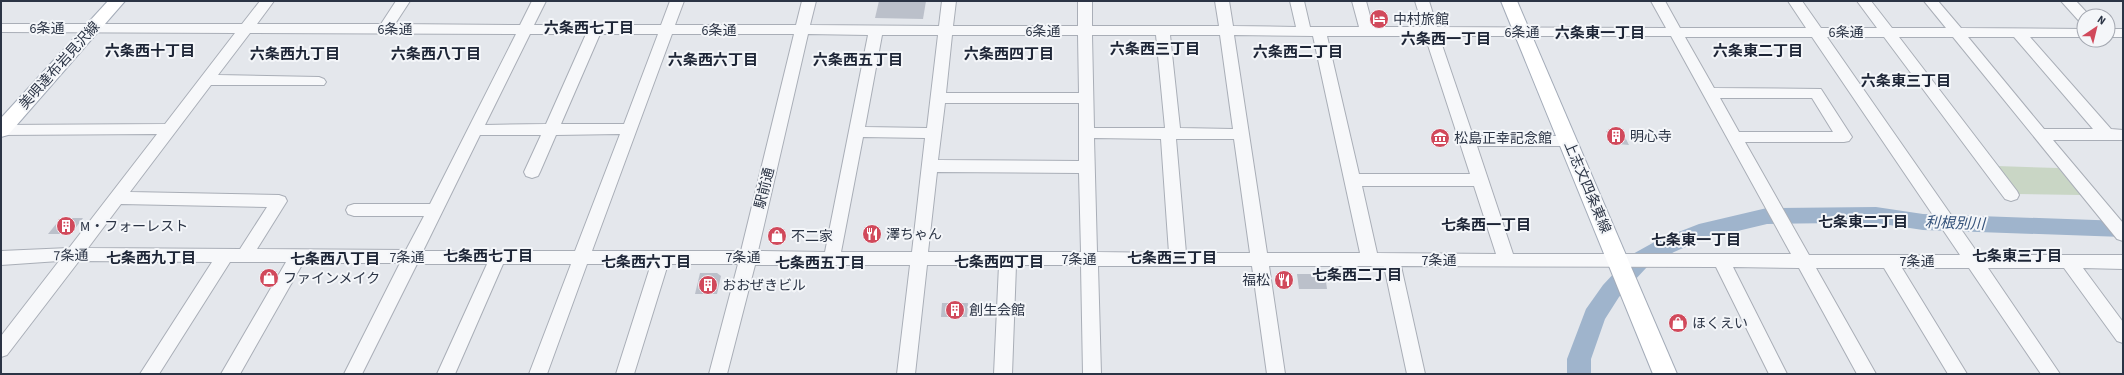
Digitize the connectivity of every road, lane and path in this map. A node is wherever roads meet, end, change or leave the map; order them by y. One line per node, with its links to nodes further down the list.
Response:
1 (117, 1): 20 (main road, 美唄達布岩見沢線)
2 (267, 1): 21 (street)
3 (403, 1): 22 (street)
4 (539, 1): 23 (street)
5 (676, 1): 27 (street)
6 (809, 1): 24 (street, 駅前通)
7 (949, 1): 29 (street)
8 (1085, 1): 30 (street)
9 (1222, 1): 32 (street)
10 (1297, 1): 33 (street)
11 (1358, 1): 34 (street)
12 (1422, 1): 35 (street)
13 (1509, 1): 36 (main road, 上志文四条東線)
14 (1658, 1): 39 (street)
15 (1795, 1): 37 (street)
16 (1864, 1): 38 (street)
17 (1931, 1): 40 (street)
18 (2068, 1): 19 (street)
19 (2076, 10)
20 (93, 28): 21 (street, 6条通); 25 (street, 6条通); 50 (main road, 美唄達布岩見沢線)
21 (246, 28): 22 (street, 6条通); 43 (street)
22 (385, 29): 23 (street, 6条通)
23 (524, 29): 26 (street, 6条通); 51 (street)
24 (802, 29): 27 (street, 6条通); 28 (street, 6条通); 81 (street, 駅前通)
25 (3, 30)
26 (595, 30): 27 (street, 6条通); 52 (street)
27 (666, 30): 49 (street)
28 (876, 30): 29 (street, 6条通); 53 (street)
29 (946, 30): 30 (street, 6条通); 46 (street)
30 (1086, 31): 31 (street, 6条通); 47 (street)
31 (1163, 31): 32 (street, 6条通); 56 (street)
32 (1226, 31): 33 (street, 6条通); 57 (street)
33 (1312, 31): 34 (street, 6条通); 67 (street)
34 (1367, 31): 35 (street, 6条通)
35 (1431, 32): 36 (street, 6条通); 62 (street)
36 (1523, 32): 39 (street, 6条通); 63 (main road, 上志文四条東線)
37 (1816, 32): 38 (street, 6条通); 39 (street, 6条通); 97 (street)
38 (1888, 32): 40 (street, 6条通); 69 (street)
39 (1676, 33): 45 (street)
40 (1957, 33): 41 (street, 6条通); 58 (street)
41 (2018, 33): 42 (street, 6条通); 59 (street)
42 (2076, 33)
43 (206, 80): 44 (street); 48 (street)
44 (319, 82)
45 (1710, 93): 61 (street); 61 (street)
46 (938, 98): 47 (street); 54 (street)
47 (1086, 98): 55 (street)
48 (169, 129): 50 (street); 70 (street)
49 (628, 129): 52 (street); 80 (street)
50 (1, 130)
51 (474, 130): 52 (street); 72 (street)
52 (552, 130): 66 (street)
53 (856, 132): 54 (street); 85 (street)
54 (933, 133): 64 (street)
55 (1087, 133): 56 (street); 65 (street)
56 (1171, 134): 57 (street); 89 (street)
57 (1240, 134): 90 (street)
58 (2040, 134): 59 (street); 73 (street)
59 (2107, 135): 60 (street)
60 (2123, 135)
61 (1735, 137): 95 (street)
62 (1466, 141): 63 (street); 68 (street)
63 (1568, 141): 82 (main road, 上志文四条東線)
64 (930, 166): 65 (street); 86 (street)
65 (1087, 167): 88 (street)
66 (532, 172)
67 (1352, 180): 68 (street); 91 (street)
68 (1480, 180): 93 (street)
69 (2011, 195)
70 (117, 198): 74 (street); 76 (street)
71 (354, 210): 72 (street)
72 (434, 210): 78 (street)
73 (2123, 235)
74 (74, 254): 75 (street, 7条通); 83 (street, 7条通); 101 (street)
75 (225, 255): 76 (street, 7条通); 102 (street)
76 (245, 255): 77 (street, 7条通)
77 (298, 256): 78 (street, 7条通); 103 (street)
78 (411, 257): 79 (street, 7条通); 104 (street)
79 (498, 257): 80 (street, 7条通); 105 (street)
80 (582, 257): 84 (street, 7条通); 106 (street)
81 (747, 257): 84 (street, 7条通); 85 (street, 7条通); 108 (street, 駅前通)
82 (1615, 257): 93 (street, 7条通); 94 (street, 7条通); 114 (main road, 上志文四条東線)
83 (1, 258)
84 (661, 258): 107 (street)
85 (832, 258): 86 (street, 7条通)
86 (920, 258): 87 (street, 7条通); 109 (street)
87 (1008, 259): 88 (street, 7条通); 110 (street)
88 (1089, 259): 89 (street, 7条通); 111 (street)
89 (1178, 259): 90 (street, 7条通)
90 (1260, 259): 91 (street, 7条通); 112 (street)
91 (1370, 259): 92 (street, 7条通)
92 (1391, 259): 93 (street, 7条通); 113 (street)
93 (1507, 260)
94 (1716, 261): 95 (street, 7条通); 115 (street)
95 (1804, 261): 96 (street, 7条通); 116 (street)
96 (1889, 261): 97 (street, 7条通); 117 (street)
97 (1974, 261): 98 (street, 7条通); 118 (street)
98 (2069, 262): 99 (street, 7条通); 100 (street)
99 (2123, 262)
100 (2123, 336)
101 (1, 350)
102 (149, 374)
103 (230, 374)
104 (353, 374)
105 (446, 374)
106 (538, 374)
107 (625, 374)
108 (718, 374)
109 (906, 374)
110 (1003, 374)
111 (1092, 374)
112 (1276, 374)
113 (1416, 374)
114 (1665, 374)
115 (1778, 374)
116 (1868, 374)
117 (1958, 374)
118 (2051, 374)

